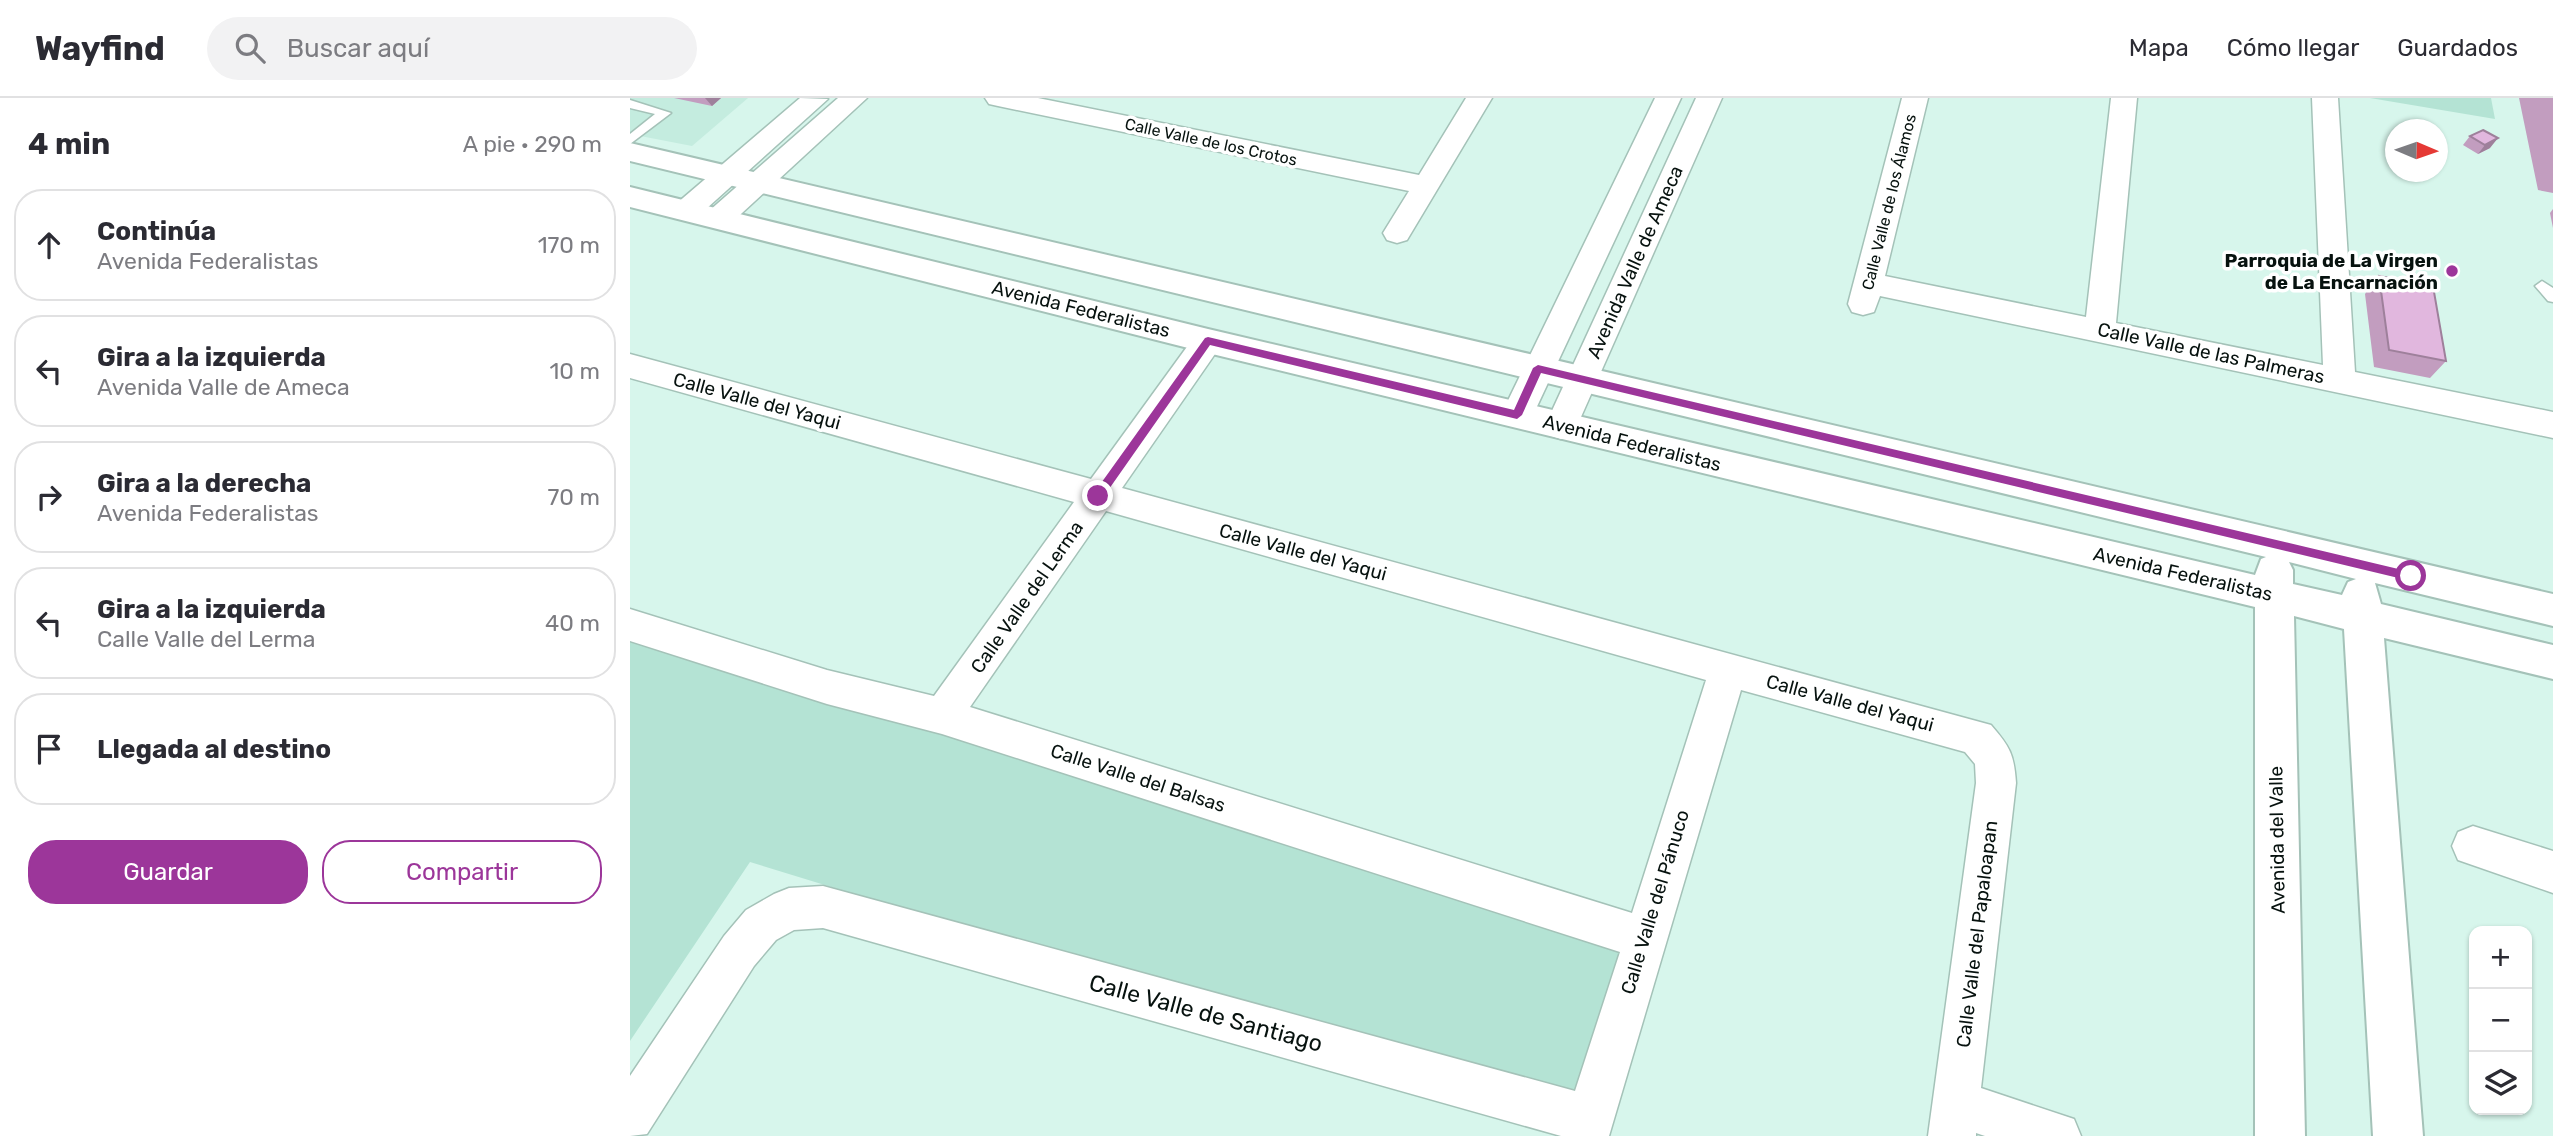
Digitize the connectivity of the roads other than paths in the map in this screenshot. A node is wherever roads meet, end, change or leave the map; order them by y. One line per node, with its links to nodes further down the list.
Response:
1 (816, 98): 13 (street)
2 (854, 98): 14 (street)
3 (998, 98): 15 (street, Calle Valle de los Crotos)
4 (1479, 98): 15 (street)
5 (1668, 98): 26 (street, Avenida Valle de Ameca)
6 (1709, 98): 27 (street, Avenida Valle de Ameca)
7 (1915, 98): 21 (street, Calle Valle de los Álamos)
8 (2124, 98): 23 (street)
9 (2325, 98): 28 (street)
10 (630, 104): 11 (lane)
11 (630, 141)
12 (630, 152): 13 (street)
13 (727, 175): 14 (street); 17 (street)
14 (759, 182): 18 (street); 26 (street)
15 (1425, 185): 19 (street)
16 (630, 197): 17 (street, Avenida Federalistas)
17 (686, 211): 18 (street, Avenida Federalistas)
18 (719, 218): 24 (street, Avenida Federalistas)
19 (1397, 233)
20 (2542, 286): 22 (lane)
21 (1866, 294): 23 (street, Calle Valle de las Palmeras)
22 (2553, 297)
23 (2100, 330): 28 (street, Calle Valle de las Palmeras)
24 (1208, 341): 29 (street, Avenida Federalistas); 32 (street, Calle Valle del Lerma)
25 (630, 366): 32 (street, Calle Valle del Yaqui)
26 (1538, 368): 27 (street); 29 (street, Avenida Valle de Ameca)
27 (1582, 379): 31 (street, Avenida Valle de Ameca); 33 (street)
28 (2340, 380): 30 (street, Calle Valle de las Palmeras)
29 (1517, 415): 31 (street, Avenida Federalistas)
30 (2553, 425)
31 (1561, 426): 35 (street, Avenida Federalistas)
32 (1098, 496): 40 (street, Calle Valle del Yaqui); 41 (street, Calle Valle del Lerma)
33 (2274, 543): 34 (street); 35 (street, Avenida del Valle)
34 (2360, 564): 36 (street); 37 (street)
35 (2274, 596): 37 (street, Avenida Federalistas); 50 (street, Avenida del Valle)
36 (2553, 610)
37 (2362, 617): 39 (street, Avenida Federalistas); 51 (street)
38 (630, 625): 41 (street, Calle Valle del Balsas)
39 (2553, 662)
40 (1728, 669): 42 (street, Calle Valle del Yaqui); 45 (street, Calle Valle del Pánuco)
41 (942, 716): 45 (street, Calle Valle del Balsas)
42 (1977, 738): 47 (street, Calle Valle del Papaloapan)
43 (2473, 846): 44 (street)
44 (2553, 872)
45 (1643, 938): 48 (street, Calle Valle del Pánuco)
46 (630, 1117): 48 (street, Calle Valle de Santiago)
47 (1954, 1120): 49 (street)
48 (1587, 1127)
49 (2057, 1136)
50 (2280, 1136)
51 (2398, 1136)

